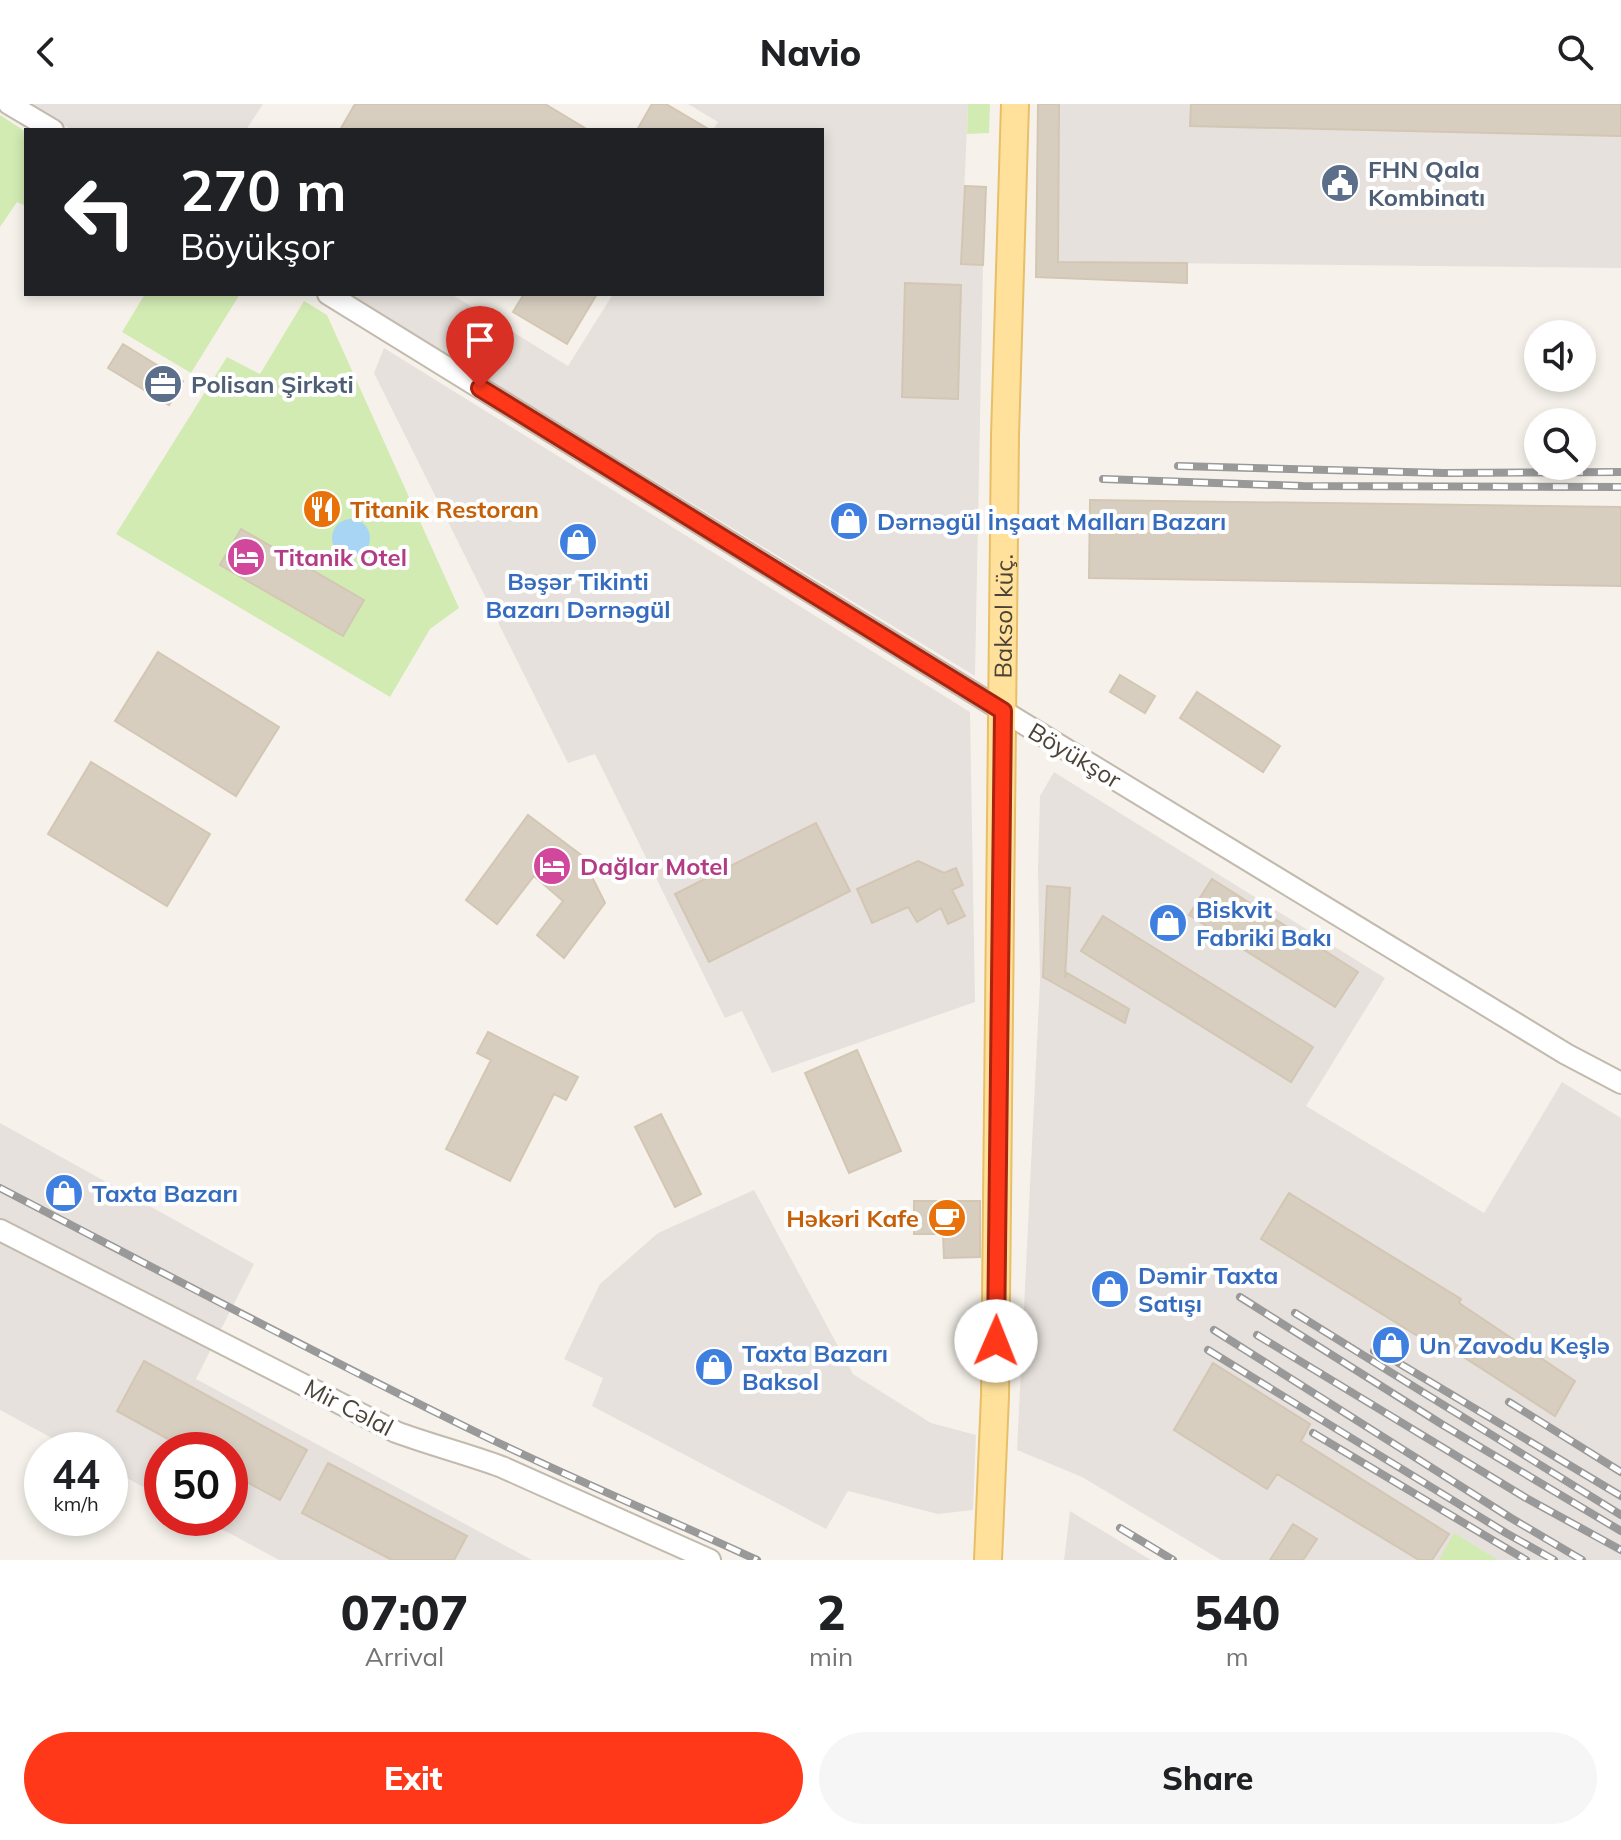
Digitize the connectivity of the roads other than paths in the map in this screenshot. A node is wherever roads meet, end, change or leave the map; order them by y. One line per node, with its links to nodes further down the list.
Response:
1 (9, 104): 3 (street)
2 (1015, 104): 5 (main road, Baksol küç.)
3 (50, 128)
4 (331, 296): 5 (street, Böyükşor)
5 (1003, 711): 6 (street, Böyükşor); 9 (main road, Baksol küç.)
6 (1621, 1083)
7 (0, 1230): 8 (street, Mir Cəlal)
8 (710, 1560)
9 (988, 1560)

